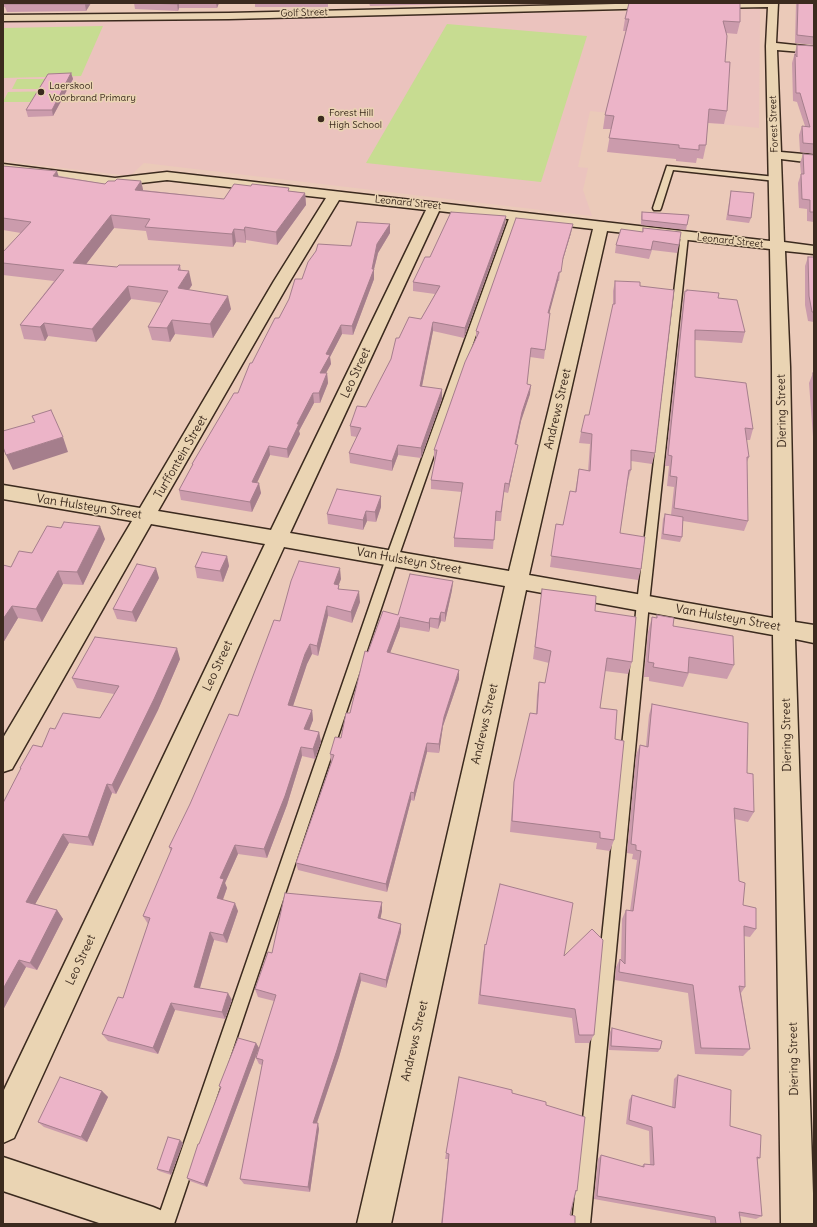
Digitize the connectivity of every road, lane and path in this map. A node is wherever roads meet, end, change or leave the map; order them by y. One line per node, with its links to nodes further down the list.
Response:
1 (232, 3): 8 (street)
2 (773, 3): 3 (street); 10 (street, Forest Street)
3 (702, 4)
4 (585, 5): 5 (street, Golf Street); 6 (street, Golf Street)
5 (468, 6): 7 (street, Golf Street)
6 (672, 6)
7 (350, 7): 8 (street, Golf Street)
8 (229, 16): 9 (street, Golf Street)
9 (3, 18)
10 (771, 46): 11 (street); 12 (street, Forest Street)
11 (814, 50)
12 (776, 155): 13 (street); 15 (street, Forest Street)
13 (814, 159)
14 (3, 168): 16 (street, Leonard Street)
15 (776, 179): 18 (lane); 22 (street, Forest Street)
16 (335, 195): 17 (street, Leonard Street); 25 (street, Turffontein Street)
17 (435, 206): 19 (street, Leonard Street); 26 (street, Leo Street)
18 (657, 208)
19 (514, 215): 20 (street, Leonard Street); 27 (lane)
20 (601, 226): 21 (street, Leonard Street); 28 (street, Andrews Street)
21 (684, 236): 22 (street, Leonard Street); 29 (lane)
22 (777, 245): 23 (street, Leonard Street); 30 (street, Diering Street)
23 (814, 250)
24 (3, 492): 25 (street, Van Hulsteyn Street)
25 (147, 516): 26 (street, Van Hulsteyn Street); 32 (street, Turffontein Street)
26 (277, 539): 27 (street, Van Hulsteyn Street); 34 (street, Leo Street)
27 (392, 558): 28 (street, Van Hulsteyn Street); 37 (lane)
28 (517, 581): 29 (street, Van Hulsteyn Street); 38 (street, Andrews Street)
29 (643, 603): 30 (street, Van Hulsteyn Street); 39 (lane)
30 (784, 629): 31 (street, Van Hulsteyn Street); 40 (street, Diering Street)
31 (814, 634)
32 (12, 727): 33 (street, Turffontein Street)
33 (3, 761)
34 (3, 1127)
35 (3, 1174): 36 (street)
36 (153, 1224)
37 (165, 1224)
38 (374, 1224)
39 (581, 1224)
40 (798, 1224)

